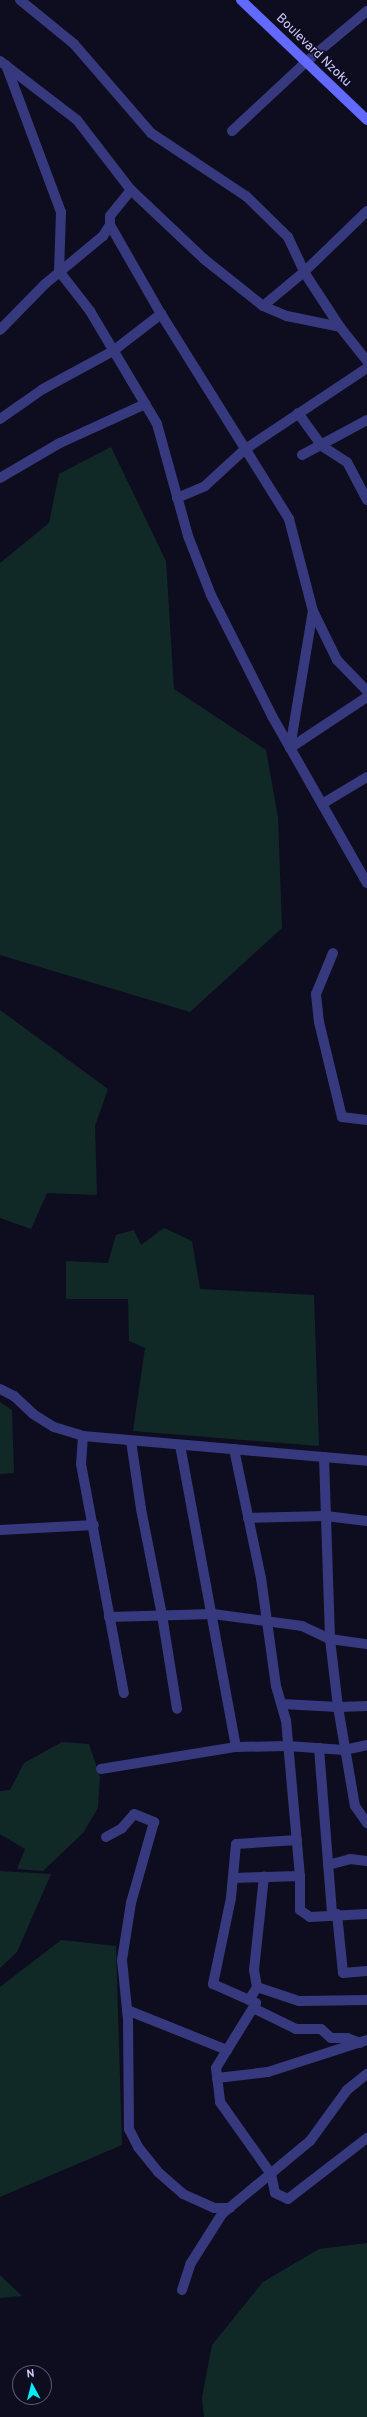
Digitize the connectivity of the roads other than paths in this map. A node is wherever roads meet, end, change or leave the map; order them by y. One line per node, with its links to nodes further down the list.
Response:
1 (20, 0): 12 (street)
2 (242, 0): 4 (street, Boulevard Nzoku)
3 (367, 12): 4 (street)
4 (306, 62): 6 (street, Boulevard Nzoku); 7 (street)
5 (3, 63): 8 (street); 11 (street)
6 (367, 120)
7 (232, 131)
8 (131, 190): 10 (street); 13 (street)
9 (367, 211): 12 (street)
10 (110, 225): 11 (street); 14 (street)
11 (59, 271): 16 (street); 17 (street)
12 (304, 272): 13 (street); 15 (street)
13 (263, 306): 15 (street)
14 (161, 314): 17 (street); 25 (street)
15 (340, 327): 18 (street)
16 (0, 330)
17 (113, 351): 20 (street); 22 (street)
18 (367, 361)
19 (367, 368): 21 (street)
20 (145, 404): 27 (street); 28 (street)
21 (298, 413): 24 (street); 25 (street)
22 (0, 419)
23 (367, 420): 24 (street)
24 (322, 446): 26 (street); 29 (street)
25 (244, 450): 28 (street); 30 (street)
26 (302, 455)
27 (0, 478)
28 (177, 498): 33 (street)
29 (367, 500)
30 (313, 611): 31 (street); 33 (street)
31 (367, 691)
32 (367, 697): 33 (street)
33 (290, 748): 35 (street)
34 (367, 777): 35 (street)
35 (322, 804): 36 (street)
36 (367, 883)
37 (333, 953): 38 (street)
38 (367, 1120)
39 (0, 1389): 40 (street)
40 (84, 1436): 41 (street); 49 (street)
41 (132, 1440): 42 (street); 52 (street)
42 (180, 1445): 43 (street); 51 (street)
43 (234, 1449): 44 (street); 47 (street)
44 (324, 1457): 45 (street); 46 (street)
45 (367, 1461)
46 (326, 1516): 47 (street); 48 (street); 55 (street)
47 (248, 1518): 54 (street)
48 (367, 1521)
49 (94, 1525): 50 (street); 53 (street)
50 (0, 1530)
51 (213, 1614): 52 (street); 54 (street); 64 (street)
52 (162, 1615): 53 (street); 61 (street)
53 (110, 1617): 57 (street)
54 (266, 1621): 55 (street); 58 (street)
55 (330, 1640): 56 (street); 60 (street)
56 (367, 1644)
57 (124, 1693)
58 (282, 1704): 60 (street); 63 (street)
59 (367, 1706): 60 (street)
60 (338, 1707): 66 (street)
61 (177, 1709)
62 (367, 1745): 66 (street)
63 (288, 1746): 64 (street); 65 (street); 71 (street)
64 (236, 1747): 67 (street)
65 (319, 1748): 66 (street); 73 (street)
66 (344, 1750): 68 (street)
67 (101, 1769)
68 (363, 1810): 69 (street)
69 (367, 1823)
70 (106, 1837): 83 (street)
71 (297, 1840): 74 (street); 76 (street)
72 (367, 1861): 73 (street)
73 (328, 1865): 77 (street)
74 (300, 1876): 75 (street); 77 (street)
75 (264, 1877): 76 (street); 80 (street)
76 (233, 1878): 82 (street)
77 (334, 1914): 78 (street); 79 (street)
78 (367, 1914)
79 (367, 1971)
80 (257, 1987): 81 (street); 82 (street)
81 (367, 2000)
82 (251, 2004): 84 (street); 85 (street)
83 (127, 2010): 85 (street); 90 (street)
84 (363, 2041): 87 (street)
85 (227, 2050): 87 (street)
86 (367, 2074): 89 (street)
87 (217, 2078): 89 (street)
88 (367, 2138): 89 (street)
89 (271, 2174): 90 (street)
90 (230, 2208): 91 (street)
91 (182, 2290)

